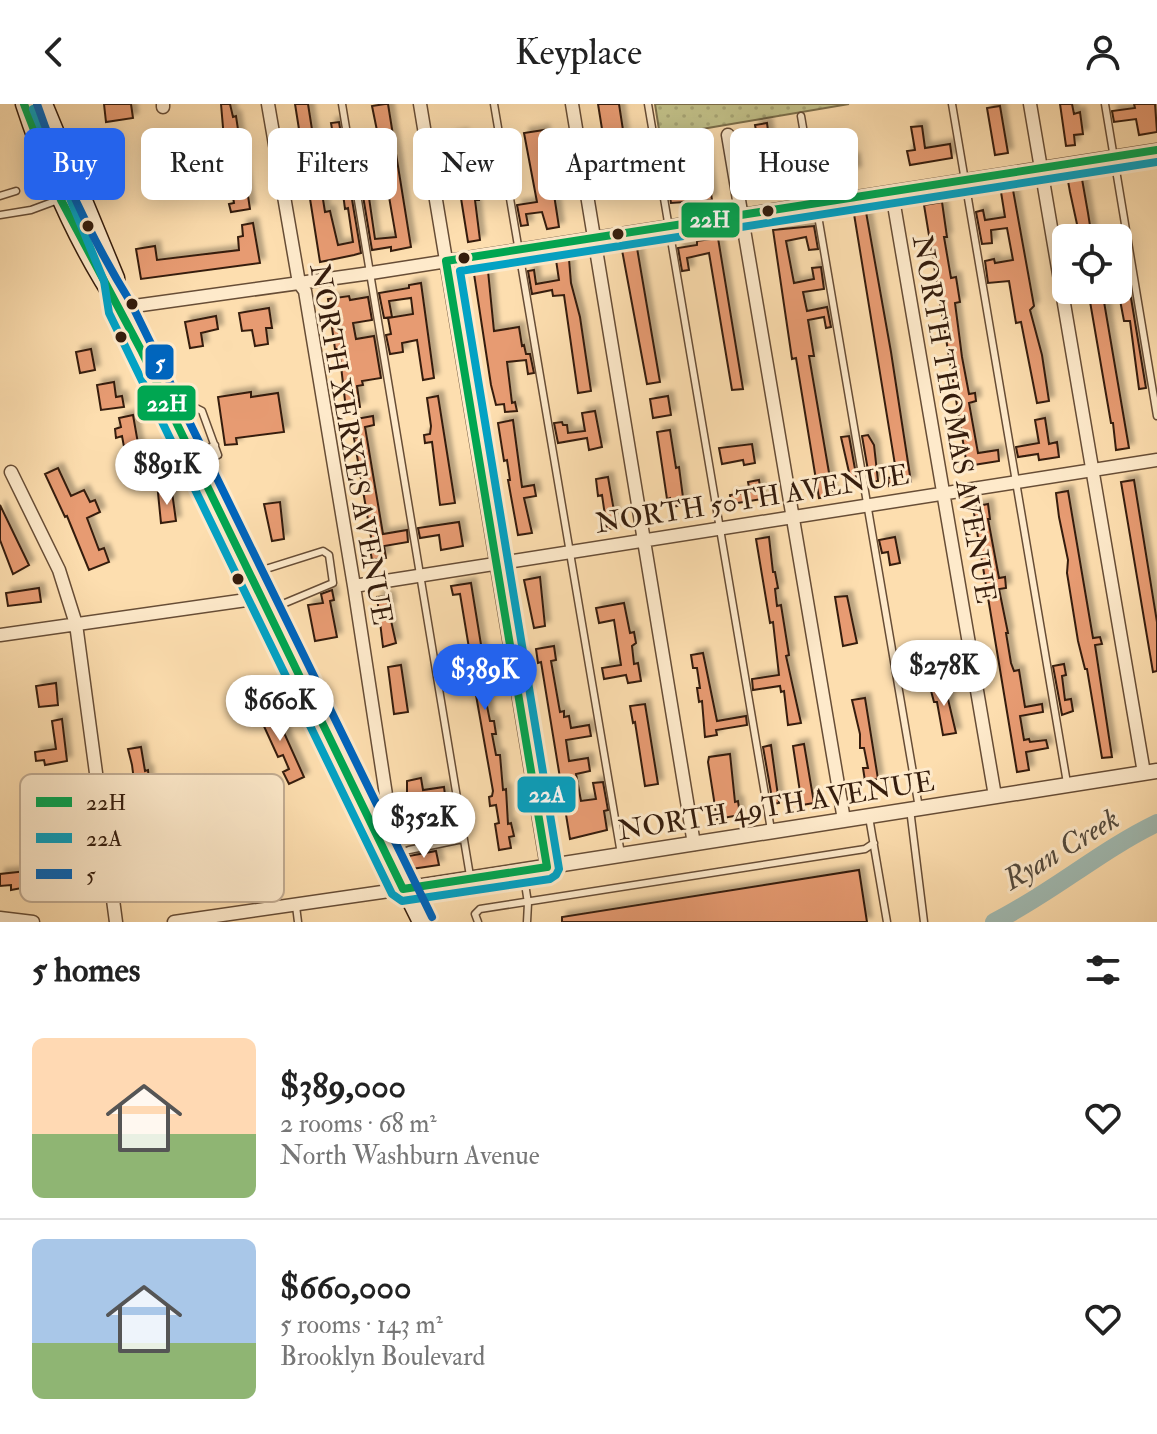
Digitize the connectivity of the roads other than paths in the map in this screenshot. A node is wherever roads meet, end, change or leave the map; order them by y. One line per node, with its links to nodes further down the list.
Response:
1 (24, 104): 13 (main road)
2 (44, 104): 32 (main road)
3 (268, 104): 31 (street, NORTH XERXES AVENUE)
4 (342, 104): 30 (lane)
5 (420, 104): 29 (street)
6 (494, 104): 28 (lane)
7 (572, 104): 27 (street)
8 (648, 104): 26 (lane)
9 (952, 104): 18 (lane)
10 (1030, 104): 17 (street)
11 (1105, 104): 16 (lane)
12 (801, 116): 23 (lane)
13 (33, 128)
14 (728, 135): 25 (street)
15 (1157, 150): 16 (street)
16 (1114, 158): 17 (street); 34 (lane)
17 (1041, 170): 18 (street); 38 (street)
18 (964, 181): 20 (street); 40 (lane)
19 (16, 191): 21 (lane)
20 (892, 193): 23 (street); 41 (street, NORTH THOMAS AVENUE)
21 (0, 196)
22 (61, 200): 24 (lane); 32 (main road)
23 (816, 204): 25 (street); 42 (lane)
24 (0, 215)
25 (742, 215): 26 (street); 43 (street)
26 (667, 227): 27 (street); 44 (lane)
27 (593, 238): 28 (street); 45 (street)
28 (519, 250): 29 (street); 46 (lane)
29 (446, 261): 30 (street); 47 (street)
30 (371, 273): 31 (street); 49 (lane)
31 (299, 283): 32 (street); 50 (street, NORTH XERXES AVENUE)
32 (120, 308): 33 (main road)
33 (173, 416): 35 (lane); 37 (main road)
34 (1157, 416)
35 (215, 445): 37 (lane); 37 (lane)
36 (1157, 460): 38 (street, NORTH 50TH AVENUE)
37 (195, 461): 48 (main road)
38 (1091, 470): 40 (street, NORTH 50TH AVENUE); 54 (street)
39 (11, 472): 52 (street)
40 (1015, 481): 41 (street, NORTH 50TH AVENUE); 56 (lane)
41 (943, 493): 42 (street, NORTH 50TH AVENUE); 57 (street, NORTH THOMAS AVENUE)
42 (868, 504): 43 (street, NORTH 50TH AVENUE); 58 (lane)
43 (793, 517): 44 (street, NORTH 50TH AVENUE); 60 (street)
44 (718, 528): 45 (street, NORTH 50TH AVENUE); 61 (lane)
45 (645, 539): 46 (street, NORTH 50TH AVENUE); 65 (street)
46 (570, 551): 47 (street, NORTH 50TH AVENUE); 66 (lane)
47 (496, 563): 49 (street, NORTH 50TH AVENUE); 68 (street)
48 (249, 575): 51 (main road); 51 (lane)
49 (422, 575): 50 (street, NORTH 50TH AVENUE); 63 (lane)
50 (354, 586): 62 (street, NORTH XERXES AVENUE)
51 (263, 604): 52 (street); 62 (main road)
52 (76, 624): 53 (street); 55 (street)
53 (0, 635)
54 (1150, 772): 56 (street, NORTH 49TH AVENUE)
55 (96, 774)
56 (1068, 785): 57 (street, NORTH 49TH AVENUE)
57 (995, 796): 58 (street, NORTH 49TH AVENUE)
58 (915, 809): 59 (street, NORTH 49TH AVENUE); 85 (lane)
59 (869, 817): 60 (street, NORTH 49TH AVENUE); 64 (lane)
60 (844, 820): 61 (street, NORTH 49TH AVENUE)
61 (771, 832): 65 (street, NORTH 49TH AVENUE)
62 (376, 834): 67 (main road)
63 (463, 839): 67 (lane); 70 (lane)
64 (874, 843): 74 (lane); 84 (lane)
65 (694, 844): 66 (street, NORTH 49TH AVENUE)
66 (622, 856): 68 (street, NORTH 49TH AVENUE)
67 (388, 859): 71 (main road)
68 (547, 867): 69 (street, NORTH 49TH AVENUE)
69 (523, 871): 70 (street, NORTH 49TH AVENUE); 74 (lane)
70 (471, 879): 71 (street, NORTH 49TH AVENUE)
71 (403, 889): 73 (street); 81 (main road)
72 (113, 902): 78 (street)
73 (295, 903): 75 (street); 80 (lane)
74 (528, 903): 82 (lane); 83 (lane)
75 (244, 917): 79 (street)
76 (0, 918): 77 (street)
77 (33, 922)
78 (116, 922)
79 (174, 922)
80 (298, 922)
81 (421, 922)
82 (478, 922)
83 (527, 922)
84 (887, 922)
85 (924, 922)

